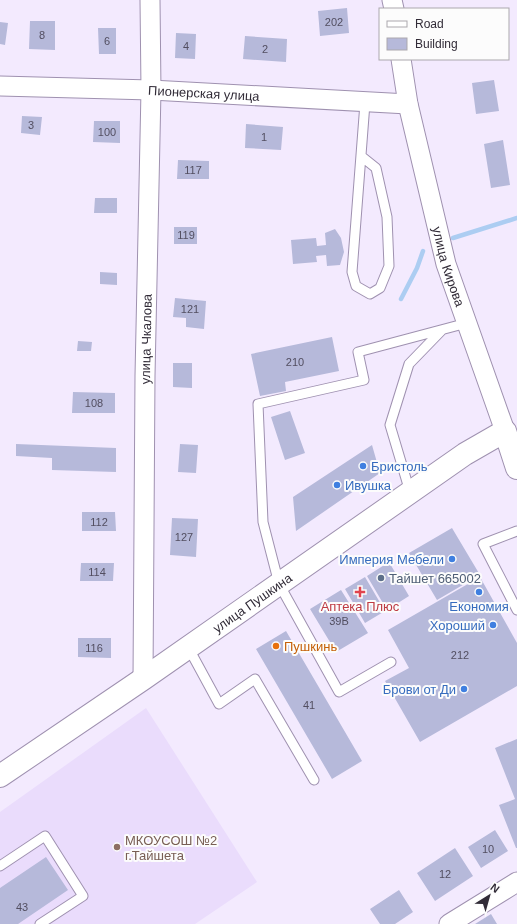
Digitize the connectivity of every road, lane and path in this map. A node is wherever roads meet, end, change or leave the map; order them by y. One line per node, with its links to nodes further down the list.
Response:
1 (150, 0): 4 (street, улица Чкалова)
2 (401, 60): 6 (street, улица Кирова)
3 (0, 86): 4 (street, Пионерская улица)
4 (151, 90): 5 (street, Пионерская улица); 18 (street, улица Чкалова)
5 (365, 103): 6 (street, Пионерская улица); 7 (lane)
6 (408, 104): 8 (street, улица Кирова)
7 (361, 156): 7 (lane)
8 (467, 323): 9 (lane); 10 (street, улица Кирова)
9 (443, 329): 12 (lane); 14 (lane)
10 (505, 431): 11 (main road, улица Кирова); 12 (main road, улица Пушкина)
11 (517, 468)
12 (410, 492): 14 (main road, улица Пушкина)
13 (517, 531): 15 (lane)
14 (279, 584): 16 (main road, улица Пушкина); 17 (lane)
15 (517, 610)
16 (188, 647): 18 (main road, улица Пушкина); 20 (lane)
17 (391, 662)
18 (143, 679): 19 (main road, улица Пушкина)
19 (0, 776)
20 (314, 780)
21 (0, 866): 23 (lane)
22 (517, 882): 24 (street)
23 (40, 924)
24 (449, 924)

